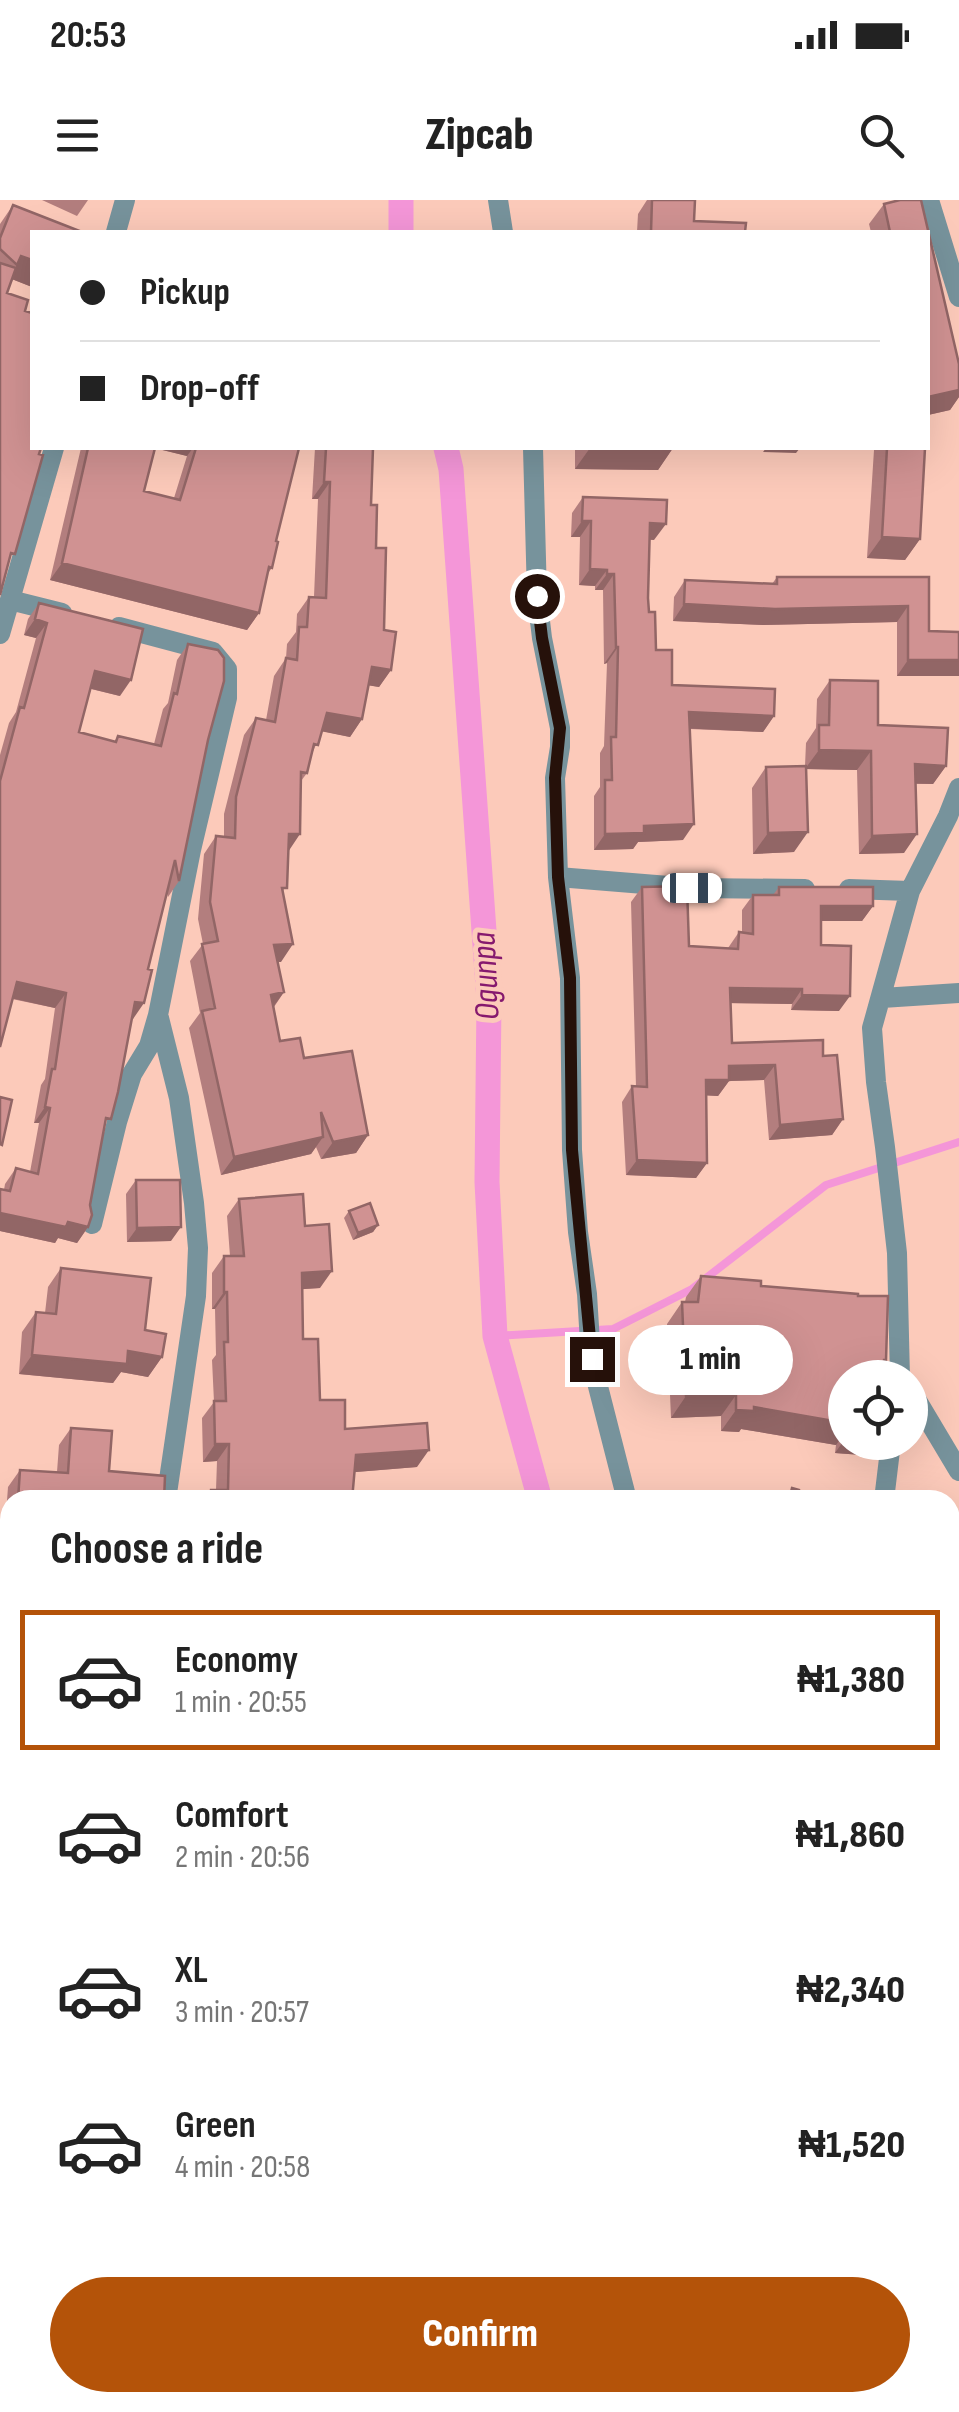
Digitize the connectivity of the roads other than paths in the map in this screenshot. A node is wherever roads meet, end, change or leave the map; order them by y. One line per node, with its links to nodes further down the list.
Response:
1 (125, 200): 4 (street)
2 (498, 200): 5 (street)
3 (930, 200): 6 (street)
4 (117, 230)
5 (503, 230)
6 (959, 297)
7 (53, 450): 9 (street)
8 (533, 450): 12 (street)
9 (10, 600): 10 (street); 16 (street)
10 (0, 634)
11 (959, 788): 13 (street)
12 (558, 877): 13 (street); 23 (street)
13 (910, 892): 15 (street)
14 (959, 993): 15 (street)
15 (882, 998): 18 (street)
16 (158, 1015): 17 (street); 22 (street)
17 (92, 1224)
18 (903, 1360)
19 (928, 1419): 21 (street)
20 (889, 1460): 24 (street)
21 (959, 1471)
22 (167, 1490)
23 (625, 1490)
24 (885, 1490)

